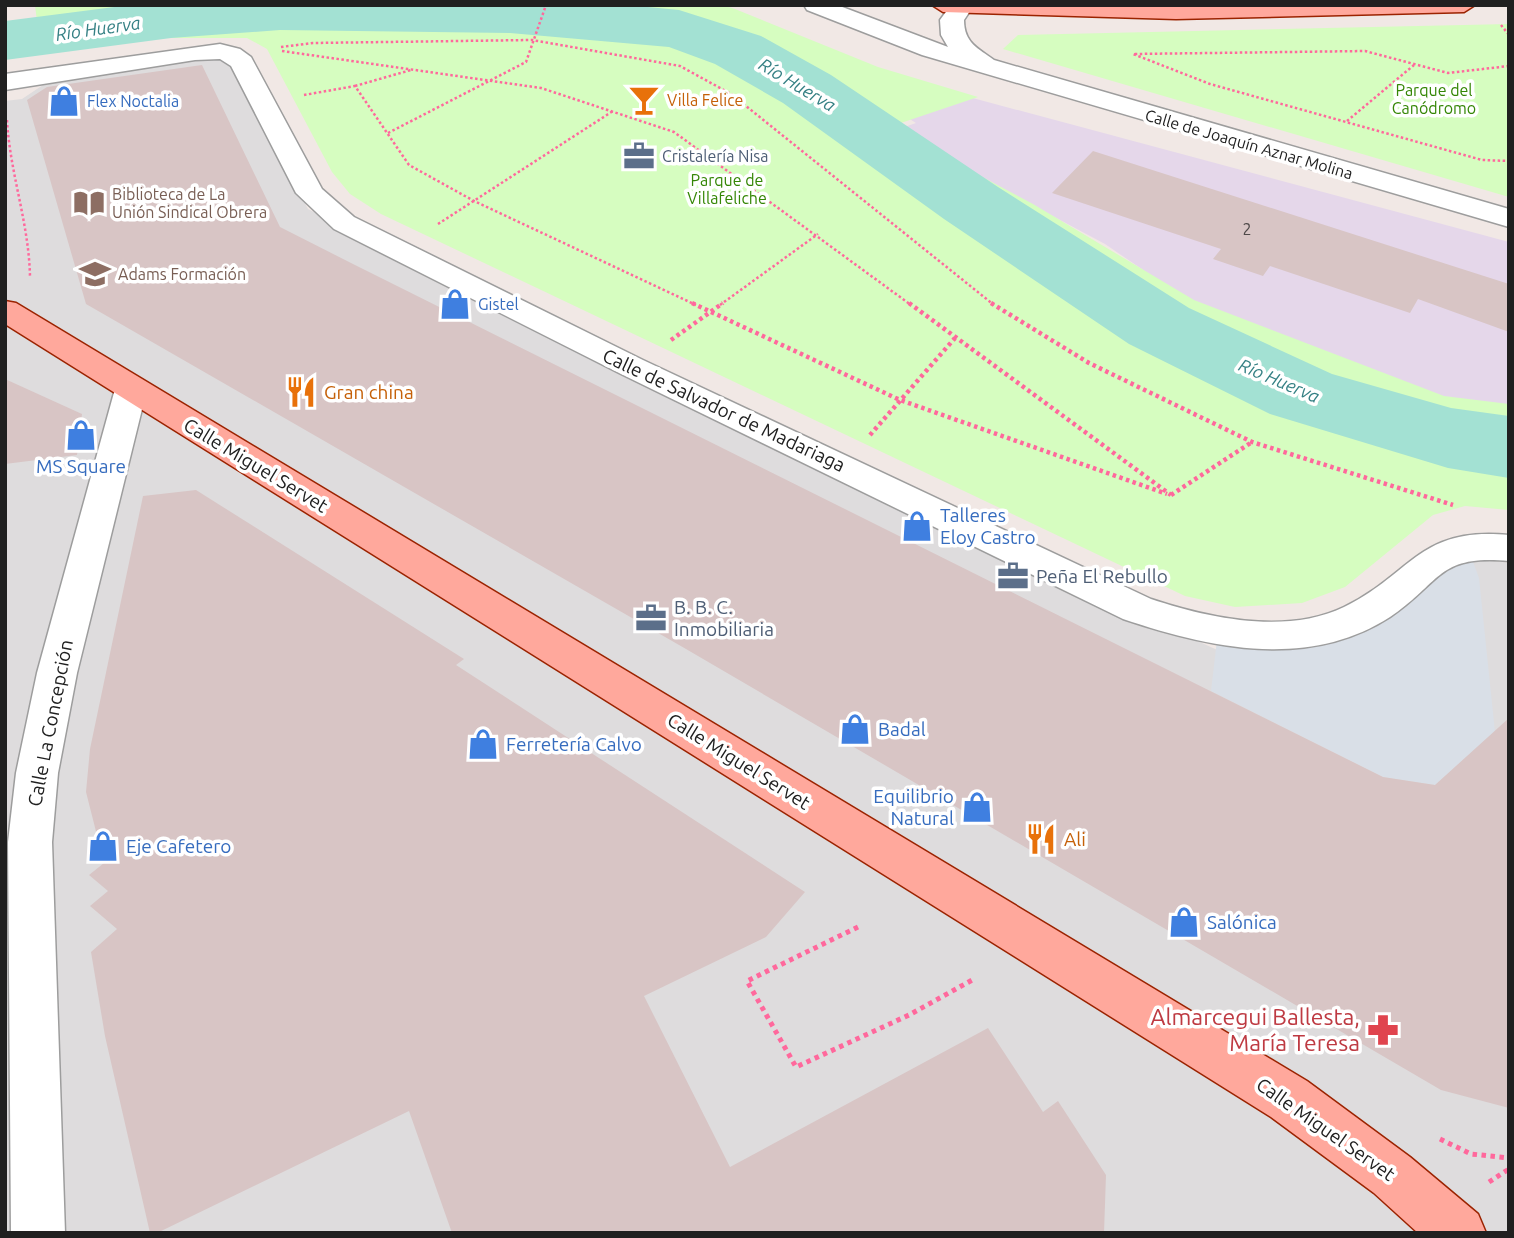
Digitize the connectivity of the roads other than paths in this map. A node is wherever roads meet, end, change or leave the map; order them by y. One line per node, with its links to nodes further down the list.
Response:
1 (815, 5): 4 (street, Calle de Joaquín Aznar Molina)
2 (1464, 5): 3 (main road)
3 (956, 6): 4 (street, Calle de Joaquín Aznar Molina)
4 (991, 68): 6 (street, Calle de Joaquín Aznar Molina)
5 (5, 82): 9 (street, Calle de Salvador de Madariaga)
6 (1509, 218)
7 (5, 310): 8 (main road, Calle Miguel Servet)
8 (131, 389): 10 (street, Calle La Concepción); 12 (main road, Calle Miguel Servet)
9 (1509, 548)
10 (18, 1002): 11 (street, Calle La Concepción)
11 (38, 1233)
12 (1459, 1233)

